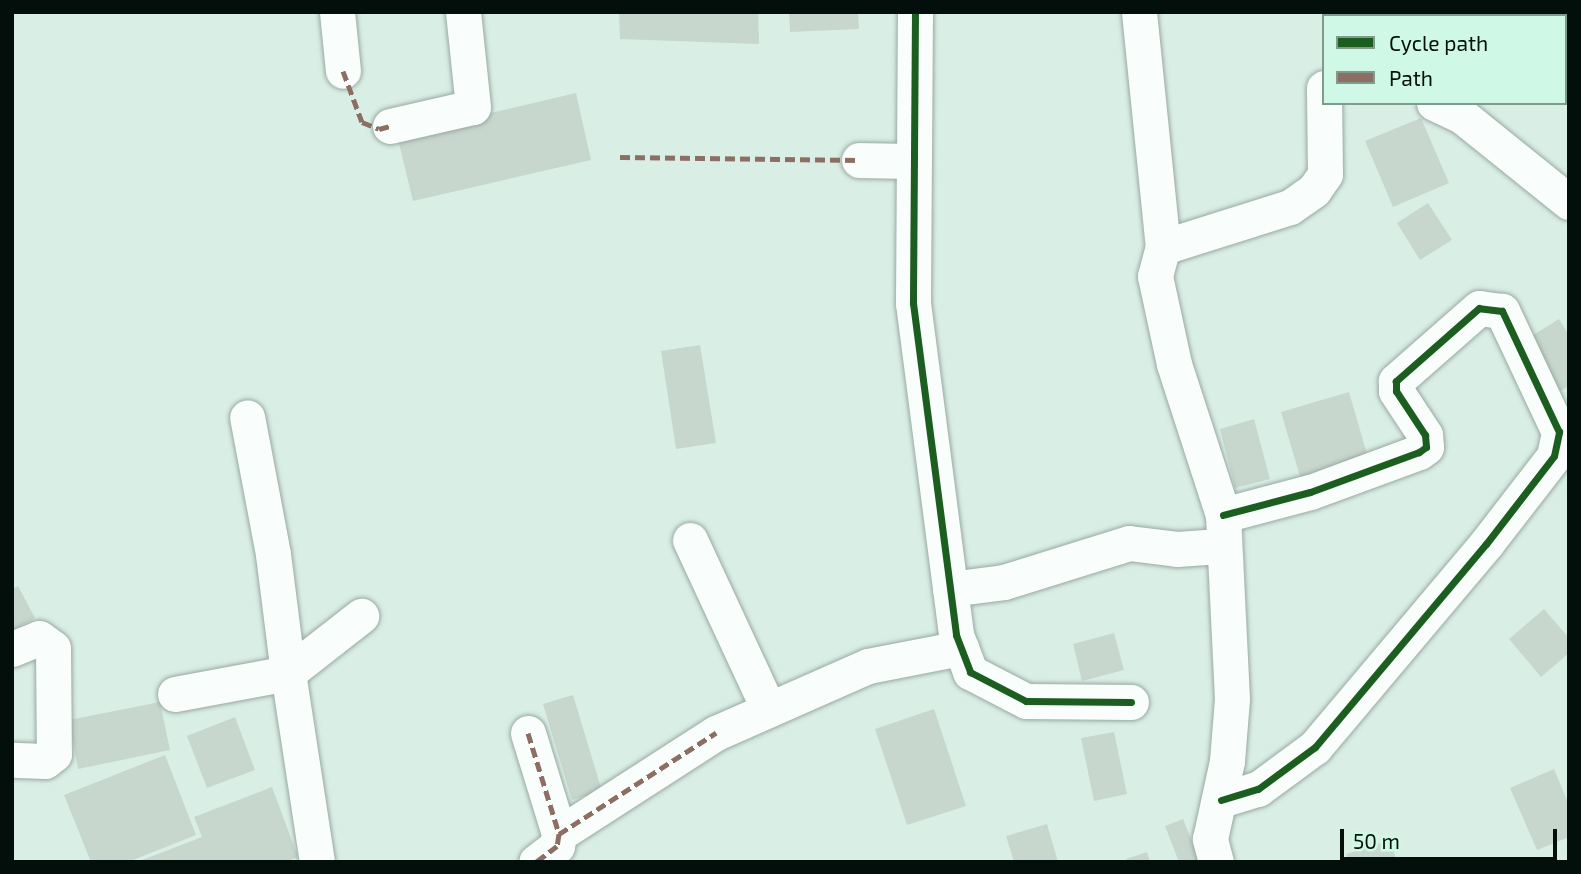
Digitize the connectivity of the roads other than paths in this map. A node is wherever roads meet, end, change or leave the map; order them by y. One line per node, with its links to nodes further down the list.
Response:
1 (337, 12): 5 (street)
2 (463, 12): 8 (street)
3 (915, 12): 10 (street)
4 (1139, 12): 12 (street)
5 (343, 71)
6 (1323, 105): 12 (street)
7 (1438, 105): 11 (street)
8 (390, 126)
9 (859, 160): 10 (street)
10 (910, 161): 17 (street)
11 (1569, 202)
12 (1163, 247): 15 (street)
13 (247, 416): 21 (street)
14 (1564, 428): 15 (street); 27 (street)
15 (1221, 531): 17 (street); 27 (street)
16 (690, 540): 24 (street)
17 (950, 589): 19 (street)
18 (361, 616): 21 (street)
19 (961, 648): 23 (street); 24 (street)
20 (12, 649): 26 (street)
21 (288, 673): 22 (street); 29 (street)
22 (175, 694)
23 (1131, 702)
24 (769, 710): 28 (street)
25 (528, 733): 28 (street)
26 (12, 760)
27 (1221, 800): 31 (street)
28 (559, 834): 30 (street)
29 (317, 862)
30 (536, 862)
31 (1216, 862)

